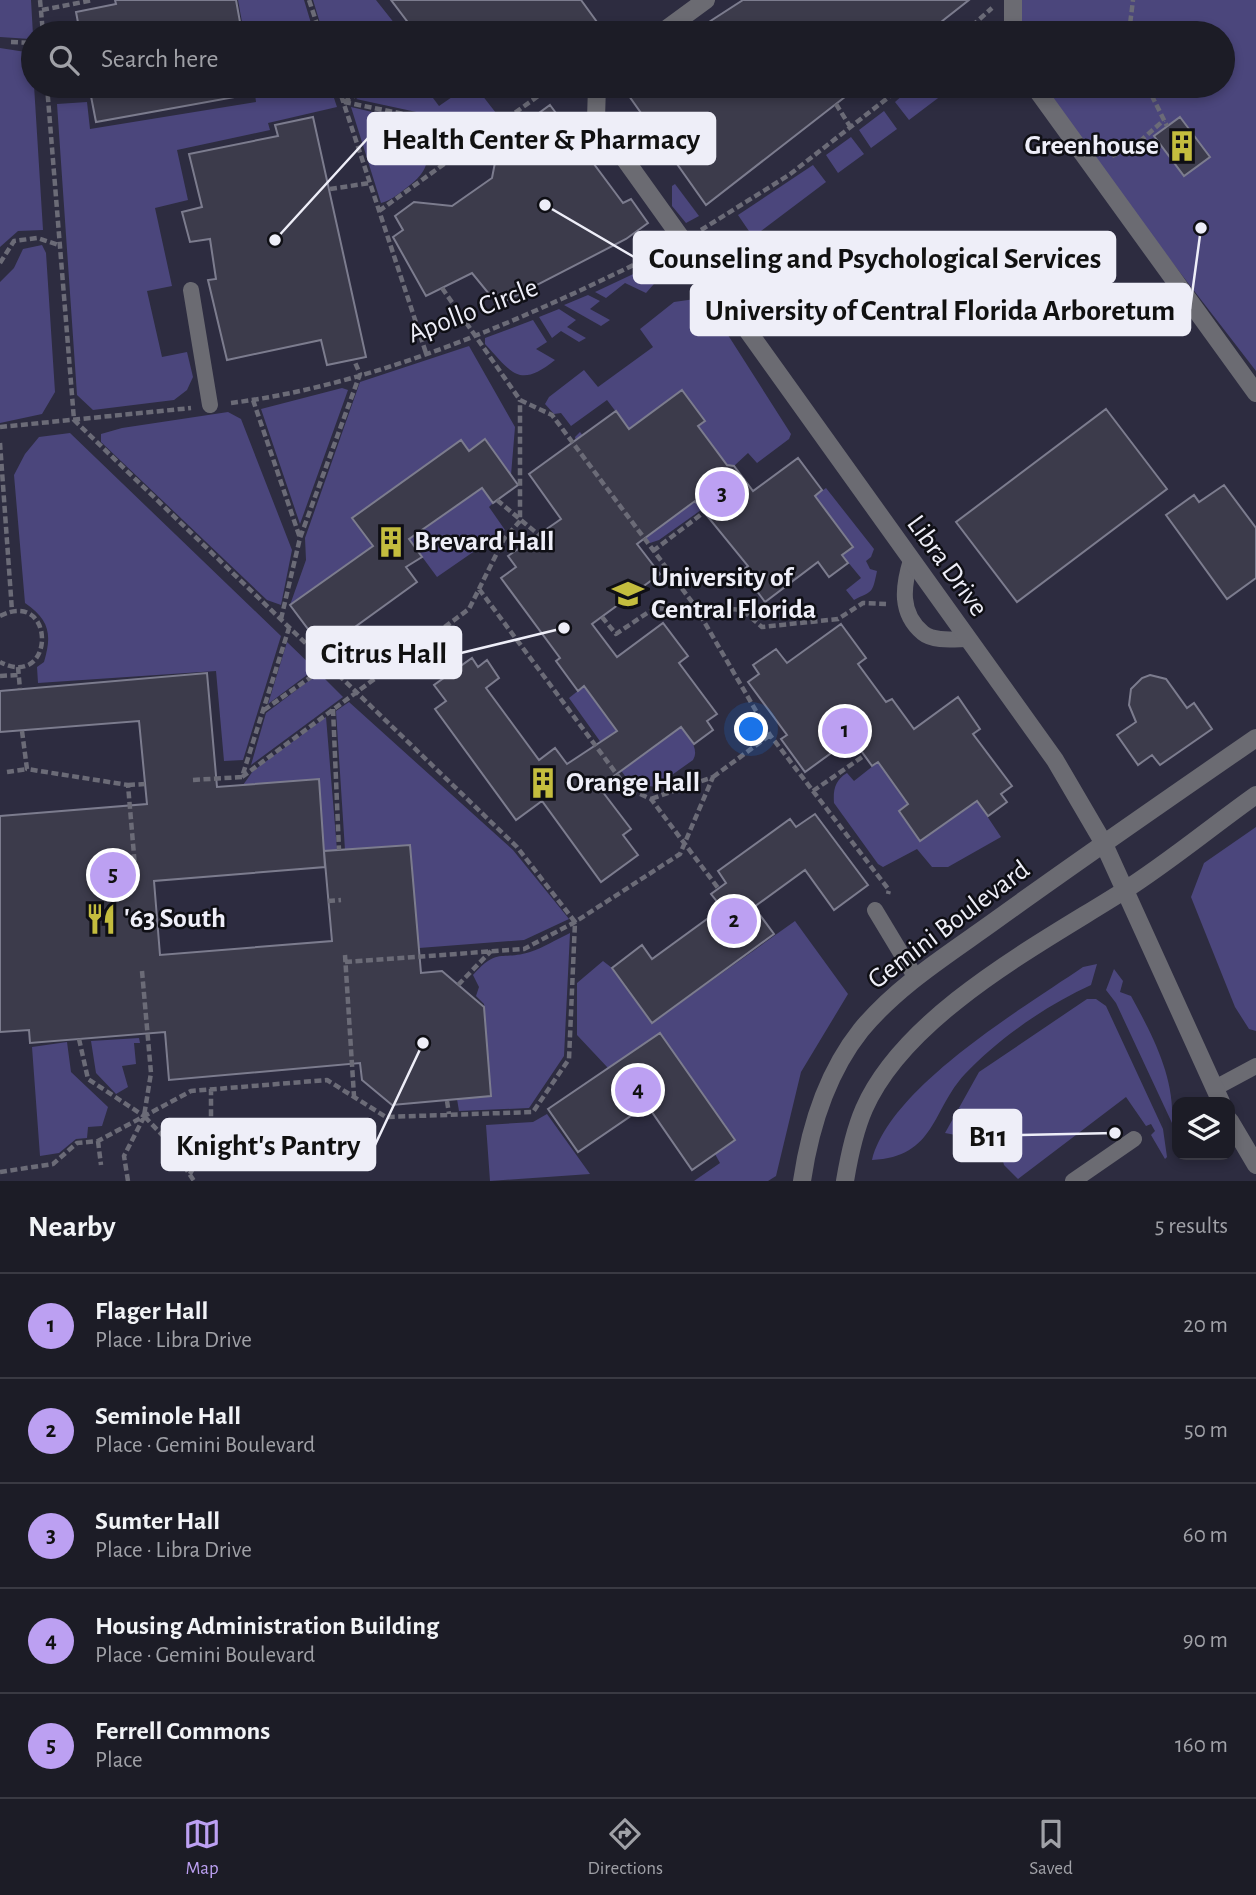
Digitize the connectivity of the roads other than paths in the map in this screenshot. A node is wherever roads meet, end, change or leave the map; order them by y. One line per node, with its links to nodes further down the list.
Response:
1 (706, 0): 3 (street)
2 (1013, 0): 4 (street)
3 (677, 21)
4 (1013, 21)
5 (597, 98): 10 (street, Libra Drive)
6 (1044, 98): 8 (street)
7 (191, 290): 9 (lane)
8 (1256, 393)
9 (209, 405)
10 (911, 560): 11 (street, Libra Drive); 11 (lane)
11 (968, 639): 14 (street, Libra Drive)
12 (1256, 738): 14 (street, Gemini Boulevard)
13 (1256, 796): 15 (street)
14 (1102, 842): 15 (street, Libra Drive); 17 (street, Gemini Boulevard)
15 (1124, 890): 19 (street, Libra Drive); 24 (street)
16 (875, 910): 17 (lane)
17 (916, 978): 23 (street, Gemini Boulevard)
18 (1256, 1066): 19 (lane)
19 (1218, 1095)
20 (1235, 1130): 22 (street)
21 (1134, 1139): 25 (lane)
22 (1256, 1166)
23 (802, 1181)
24 (845, 1181)
25 (1073, 1181)

